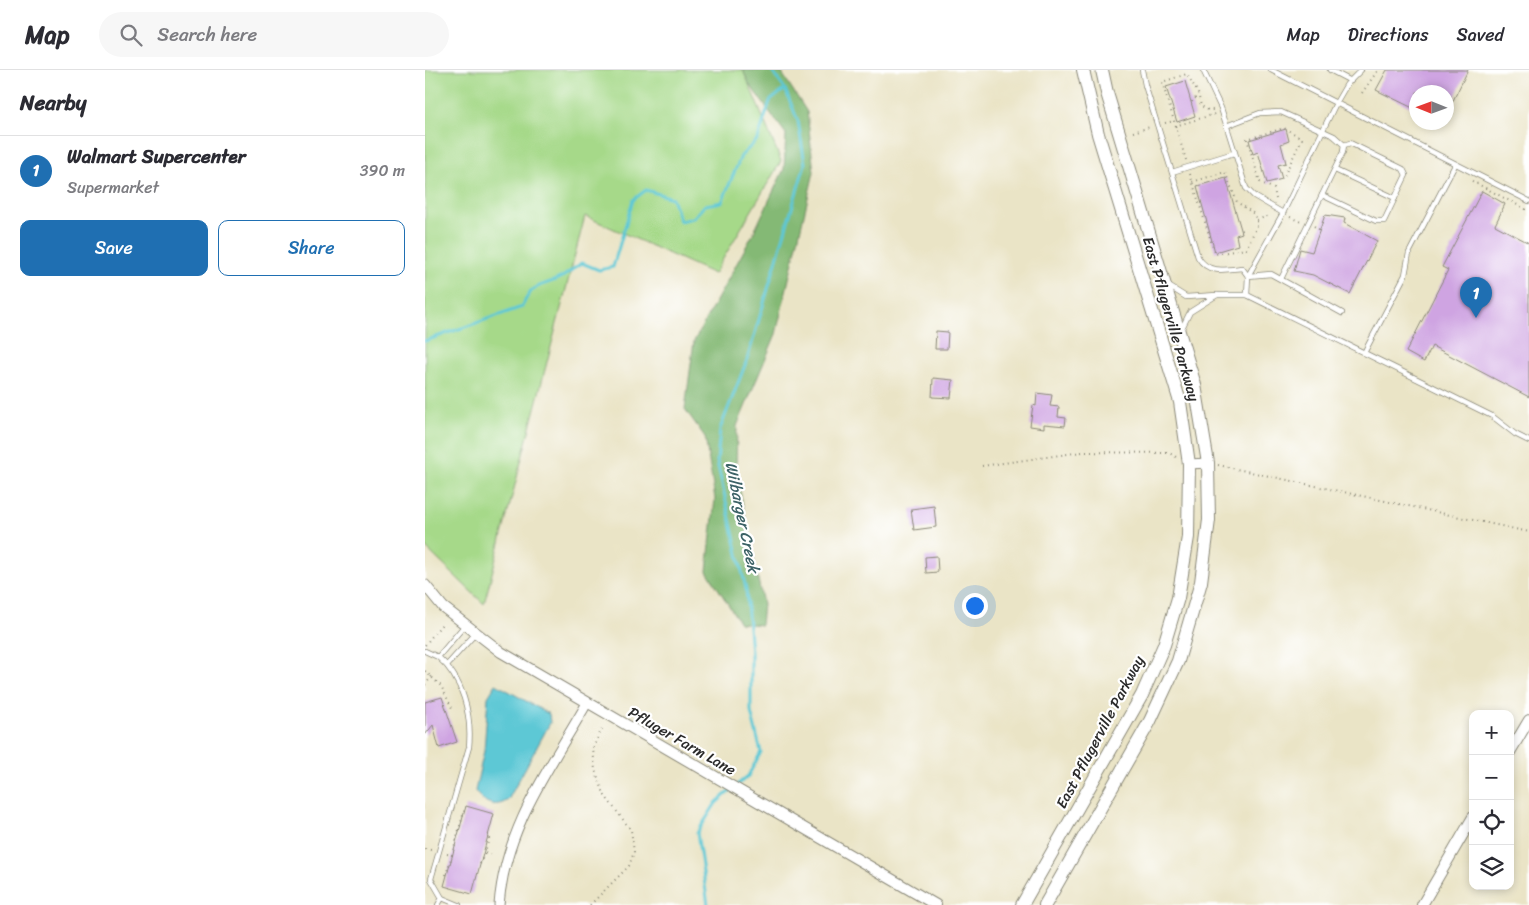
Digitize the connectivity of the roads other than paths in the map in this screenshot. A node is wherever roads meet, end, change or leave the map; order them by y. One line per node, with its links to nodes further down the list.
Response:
1 (1083, 70): 31 (main road, East Pflugerville Parkway)
2 (1103, 70): 23 (main road, East Pflugerville Parkway)
3 (1143, 70): 16 (lane)
4 (1203, 70): 10 (lane)
5 (1271, 70): 9 (lane)
6 (1329, 70): 8 (lane)
7 (1361, 70): 8 (lane)
8 (1351, 81): 9 (lane)
9 (1336, 103): 11 (lane); 14 (lane)
10 (1226, 126): 11 (lane); 13 (lane)
11 (1322, 132): 12 (lane); 20 (lane)
12 (1344, 145): 15 (lane); 18 (lane)
13 (1234, 153): 16 (lane); 20 (lane)
14 (1455, 165): 19 (lane); 28 (lane)
15 (1335, 170): 17 (lane); 18 (lane)
16 (1172, 172): 21 (lane)
17 (1322, 195): 18 (lane); 22 (lane)
18 (1395, 198)
19 (1529, 201)
20 (1285, 214): 21 (lane)
21 (1248, 276): 22 (lane); 25 (lane)
22 (1281, 279): 26 (lane)
23 (1165, 283): 24 (lane); 27 (main road, East Pflugerville Parkway)
24 (1217, 295): 25 (lane); 27 (lane)
25 (1247, 295): 28 (lane)
26 (1342, 313)
27 (1180, 334): 30 (main road, East Pflugerville Parkway)
28 (1365, 353): 29 (lane)
29 (1529, 441)
30 (1208, 463): 31 (street); 48 (main road, East Pflugerville Parkway)
31 (1189, 464): 47 (main road, East Pflugerville Parkway)
32 (425, 586): 33 (street, Pfluger Farm Lane)
33 (465, 625): 34 (street, Pfluger Farm Lane); 36 (lane)
34 (476, 633): 37 (lane); 38 (street, Pfluger Farm Lane)
35 (425, 651): 36 (lane)
36 (438, 657): 37 (lane)
37 (447, 665): 42 (lane)
38 (587, 703): 45 (street); 46 (street, Pfluger Farm Lane)
39 (1529, 720): 40 (street)
40 (1514, 745)
41 (1469, 824): 49 (street)
42 (442, 898): 43 (lane); 44 (lane)
43 (438, 905)
44 (459, 905)
45 (499, 905)
46 (936, 905)
47 (1022, 905)
48 (1045, 905)
49 (1421, 905)

